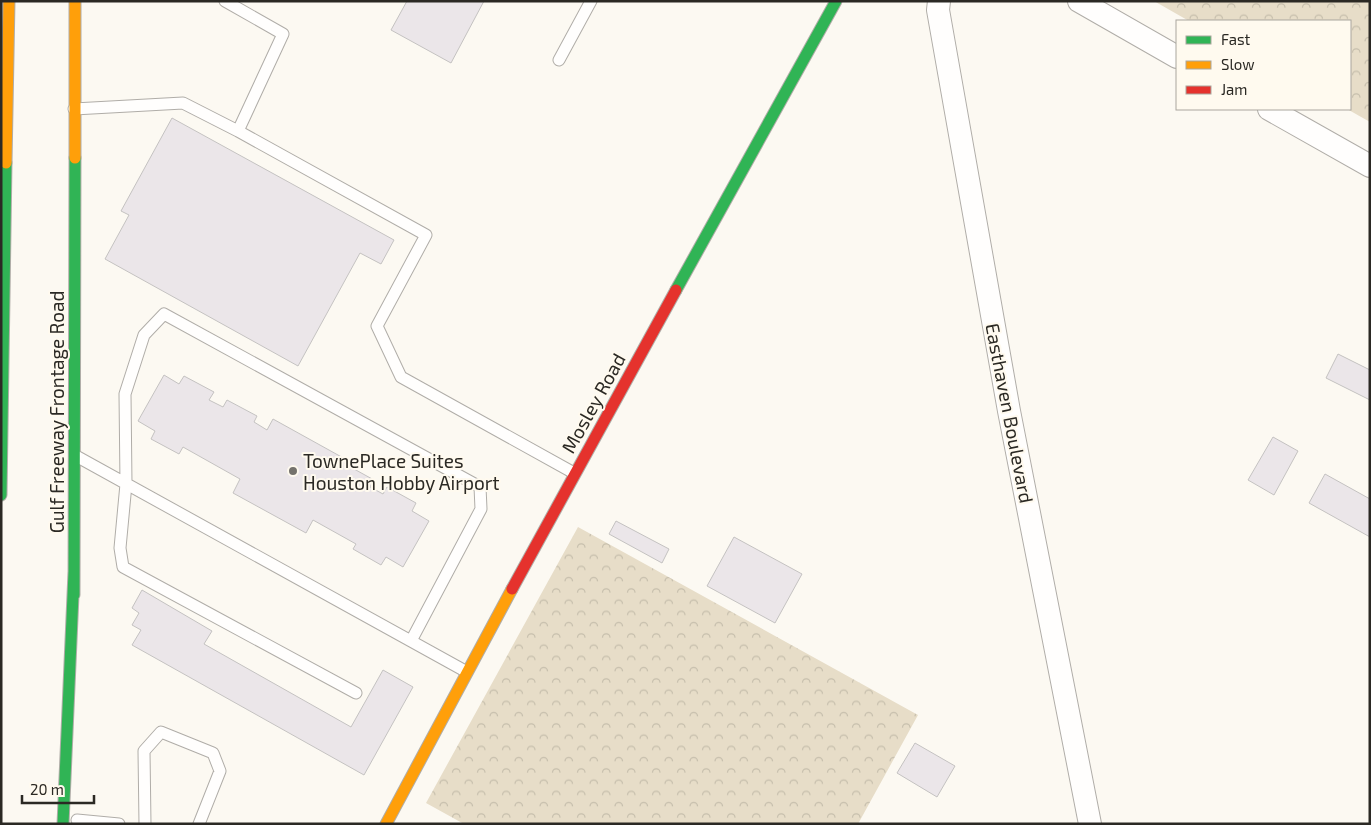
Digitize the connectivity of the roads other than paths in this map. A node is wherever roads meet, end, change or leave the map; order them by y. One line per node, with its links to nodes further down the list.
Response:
1 (9, 1): 17 (main road)
2 (75, 1): 10 (main road, Gulf Freeway Frontage Road)
3 (225, 1): 12 (lane)
4 (591, 1): 9 (lane)
5 (836, 1): 15 (main road, Mosley Road)
6 (939, 1): 29 (street, Easthaven Boulevard)
7 (1084, 2): 8 (street)
8 (1176, 56)
9 (559, 60)
10 (74, 109): 12 (lane); 14 (main road, Gulf Freeway Frontage Road)
11 (1271, 110): 13 (street)
12 (238, 131): 15 (lane)
13 (1370, 166)
14 (74, 455): 16 (lane); 18 (main road, Gulf Freeway Frontage Road)
15 (574, 473): 20 (main road, Mosley Road)
16 (126, 484): 19 (lane); 19 (lane); 21 (lane)
17 (1, 495)
18 (74, 572): 22 (main road, Gulf Freeway Frontage Road); 24 (main road)
19 (411, 641): 20 (lane)
20 (467, 672): 28 (main road, Mosley Road)
21 (356, 693)
22 (76, 780)
23 (77, 818): 25 (lane)
24 (63, 824)
25 (119, 824)
26 (145, 824): 27 (lane)
27 (199, 824)
28 (386, 824)
29 (1090, 824)

